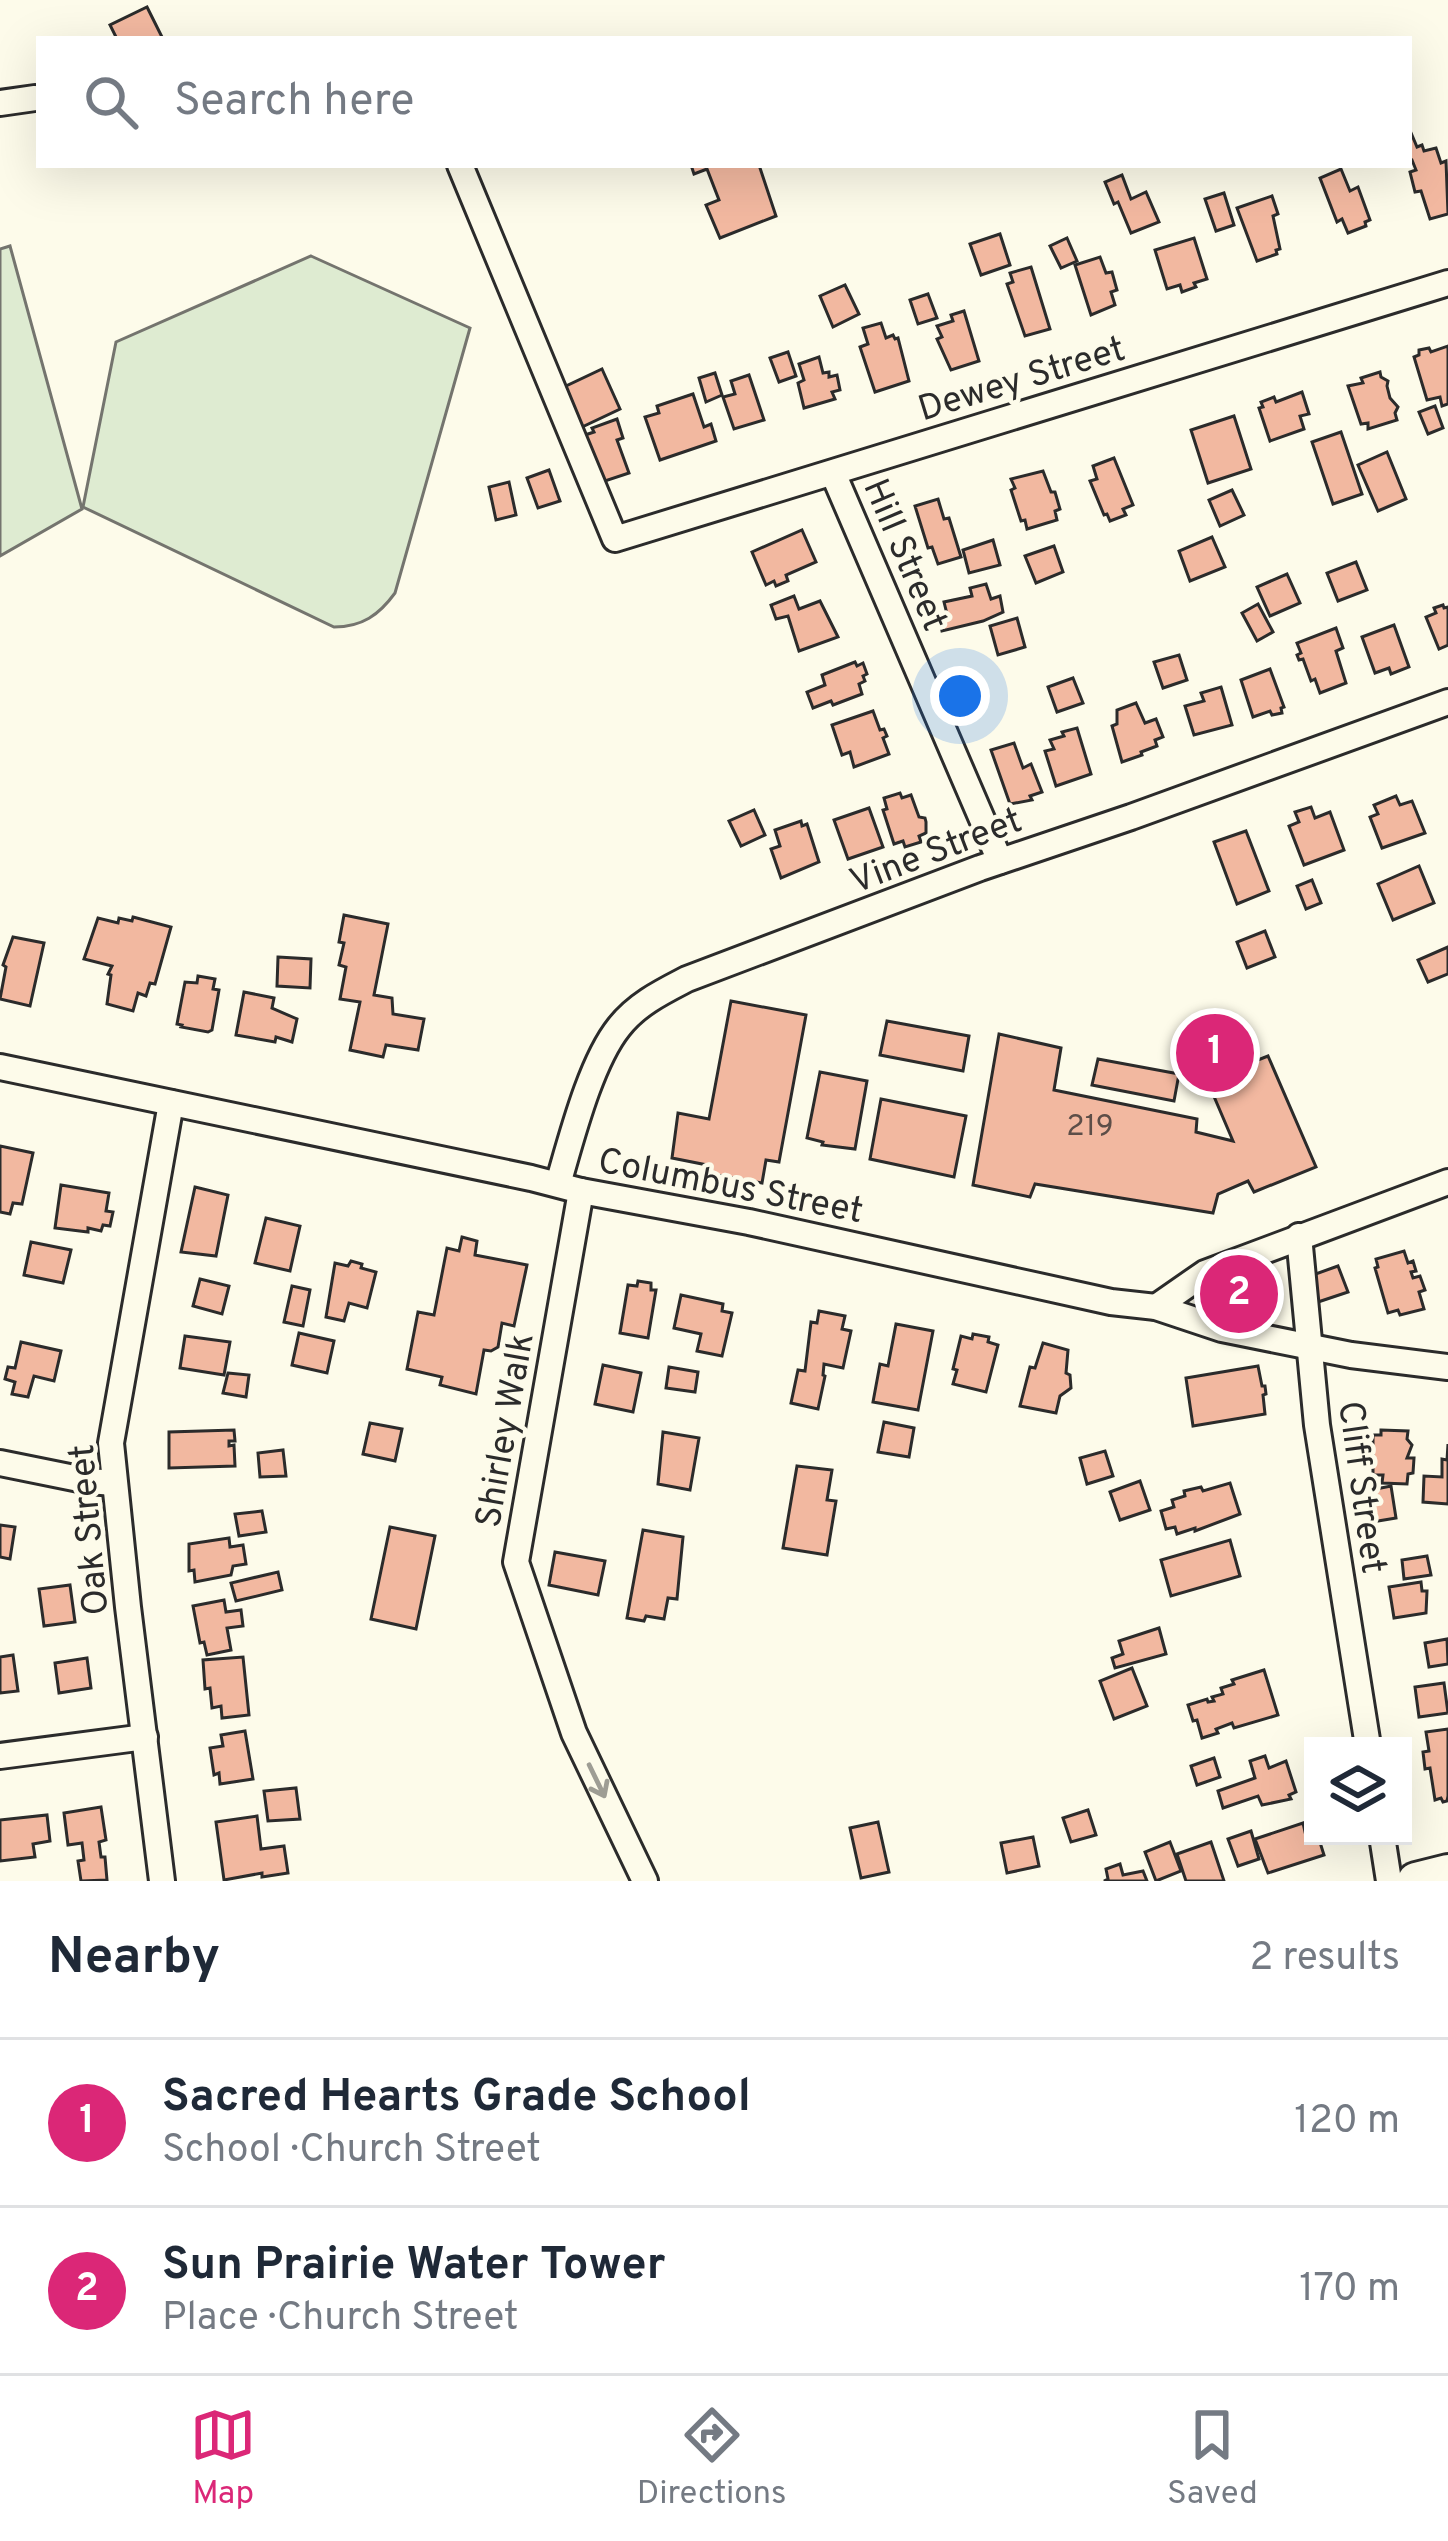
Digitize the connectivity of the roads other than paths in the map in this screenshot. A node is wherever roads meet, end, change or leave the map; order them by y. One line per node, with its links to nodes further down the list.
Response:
1 (35, 98): 2 (street)
2 (0, 103)
3 (461, 168): 5 (street, Dewey Street)
4 (1448, 283): 5 (street, Dewey Street)
5 (833, 473): 7 (street, Hill Street)
6 (1448, 702): 7 (street, Vine Street)
7 (1000, 861): 11 (street, Vine Street)
8 (0, 1067): 9 (street, Columbus Street)
9 (171, 1103): 11 (street, Columbus Street); 17 (street, Oak Street)
10 (1448, 1183): 12 (street)
11 (570, 1188): 13 (street, Columbus Street); 24 (street, Shirley Walk, one-way to 24)
12 (1299, 1237): 13 (street); 14 (street, Cliff Street)
13 (1156, 1306): 14 (street, Columbus Street)
14 (1309, 1346): 15 (street, Columbus Street); 19 (street, Cliff Street)
15 (1448, 1367)
16 (0, 1463): 17 (street)
17 (114, 1483): 18 (street, Oak Street)
18 (145, 1737): 20 (street); 23 (street, Oak Street)
19 (1367, 1737)
20 (0, 1756)
21 (1383, 1845): 25 (street)
22 (1448, 1873): 26 (main road)
23 (162, 1881)
24 (645, 1881)
25 (1389, 1881)
26 (1416, 1881)

